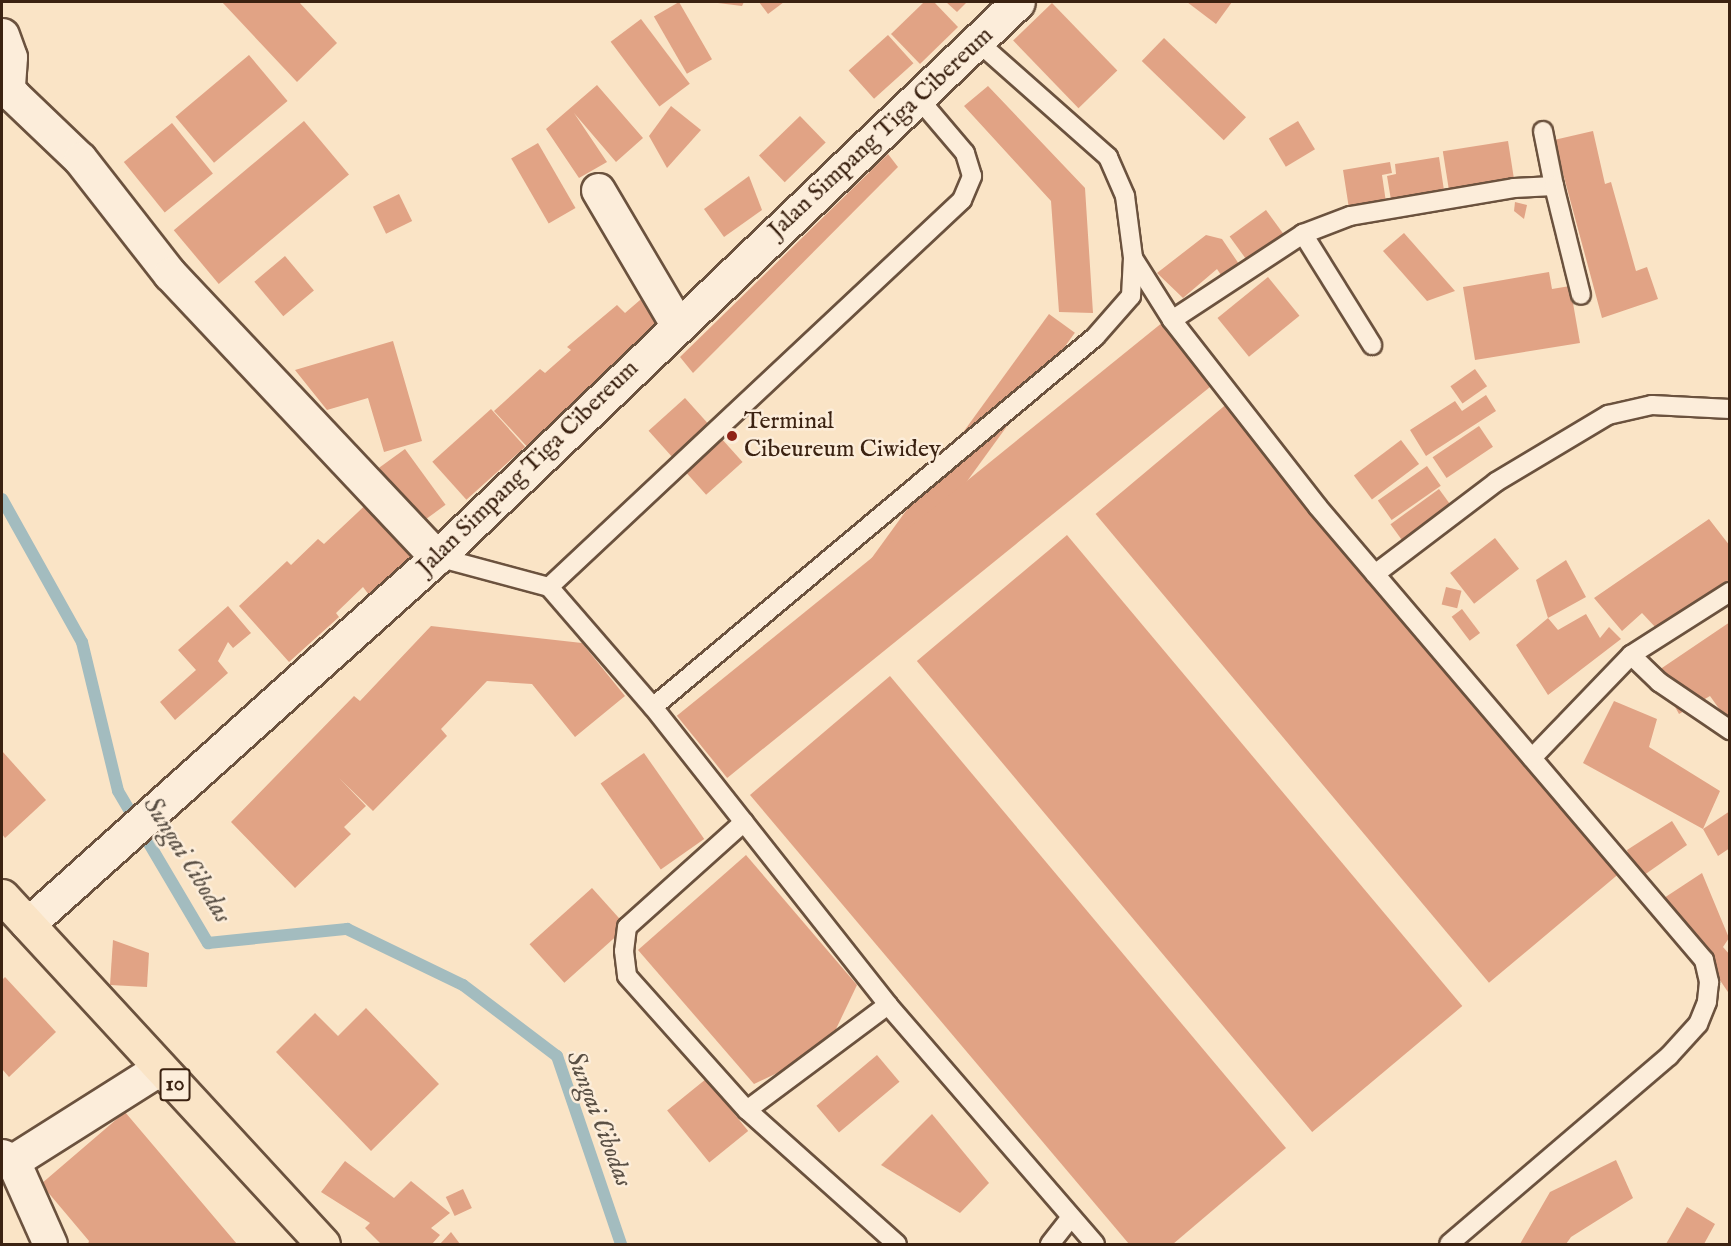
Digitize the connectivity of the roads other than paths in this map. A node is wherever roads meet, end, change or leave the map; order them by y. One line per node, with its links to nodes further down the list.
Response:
1 (1018, 2): 3 (street, Jalan Simpang Tiga Cibereum)
2 (2, 35): 15 (street)
3 (978, 42): 4 (street, Jalan Simpang Tiga Cibereum); 9 (lane)
4 (919, 99): 12 (street, Jalan Simpang Tiga Cibereum); 17 (lane)
5 (1543, 131): 6 (lane)
6 (1554, 186): 8 (lane); 10 (lane)
7 (598, 190): 12 (street)
8 (1303, 234): 11 (lane); 13 (lane)
9 (1133, 258): 11 (lane); 20 (lane)
10 (1581, 295)
11 (1172, 320): 16 (lane)
12 (677, 324): 15 (street, Jalan Simpang Tiga Cibereum)
13 (1372, 345)
14 (1730, 409): 16 (lane)
15 (437, 557): 17 (lane); 25 (street, Jalan Simpang Tiga Cibereum)
16 (1375, 574): 22 (lane)
17 (549, 587): 20 (lane)
18 (1730, 592): 19 (lane)
19 (1631, 655): 21 (lane); 22 (lane)
20 (653, 707): 23 (lane)
21 (1730, 730)
22 (1532, 758): 36 (lane)
23 (744, 822): 26 (lane); 28 (lane)
24 (2, 896): 25 (highway, 10)
25 (28, 924): 27 (highway, 10)
26 (888, 1005): 28 (lane); 30 (lane)
27 (160, 1068): 29 (street); 32 (highway, 10)
28 (747, 1110): 33 (lane)
29 (7, 1159): 31 (street)
30 (1071, 1217): 34 (lane); 35 (lane)
31 (50, 1245)
32 (323, 1245)
33 (897, 1245)
34 (1050, 1245)
35 (1095, 1245)
36 (1449, 1245)

